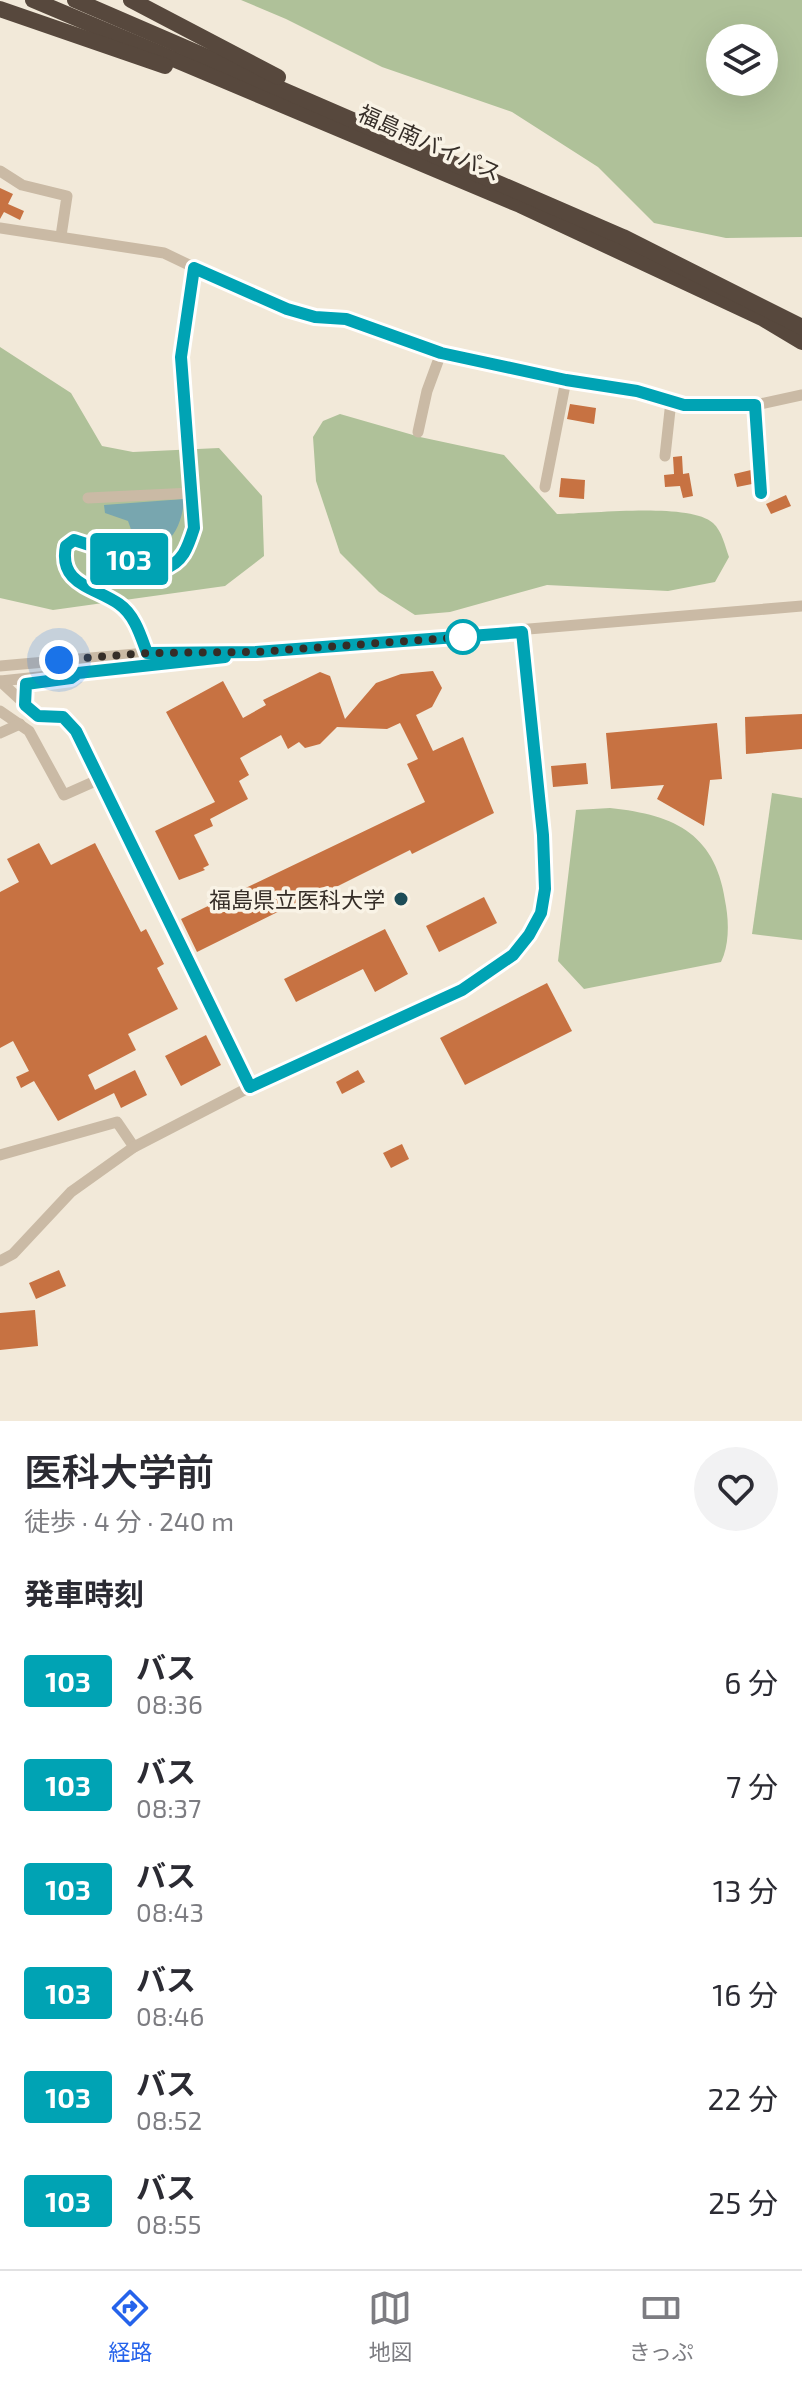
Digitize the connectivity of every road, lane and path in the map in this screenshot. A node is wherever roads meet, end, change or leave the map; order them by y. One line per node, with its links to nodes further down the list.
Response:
1 (33, 0): 5 (highway, 福島南バイパス)
2 (75, 0): 6 (highway, 福島南バイパス)
3 (131, 0): 6 (highway)
4 (0, 9): 5 (highway)
5 (355, 133): 12 (highway, 福島南バイパス)
6 (395, 138): 11 (highway, 福島南バイパス)
7 (0, 171): 9 (street)
8 (0, 228): 9 (street)
9 (61, 236): 10 (street)
10 (194, 268): 13 (street); 21 (street)
11 (802, 327)
12 (802, 342)
13 (441, 353): 14 (street); 18 (street)
14 (566, 380): 16 (street); 20 (street)
15 (802, 395): 17 (street)
16 (671, 401): 17 (street); 19 (street)
17 (755, 405): 22 (street)
18 (418, 432)
19 (665, 456)
20 (545, 487)
21 (192, 493): 23 (street); 27 (street)
22 (761, 493)
23 (88, 498)
24 (802, 606): 25 (street)
25 (522, 632): 26 (street); 37 (street)
26 (256, 652): 27 (street); 28 (street)
27 (147, 653): 28 (street); 29 (street)
28 (148, 666): 30 (street)
29 (3, 668)
30 (78, 673): 31 (street); 32 (street)
31 (0, 681): 32 (street)
32 (25, 705): 36 (street)
33 (0, 711): 34 (street)
34 (20, 724): 35 (street); 36 (street)
35 (0, 733)
36 (100, 779): 37 (street)
37 (250, 1087): 38 (street)
38 (134, 1147): 39 (street); 40 (street)
39 (0, 1155)
40 (0, 1261)

